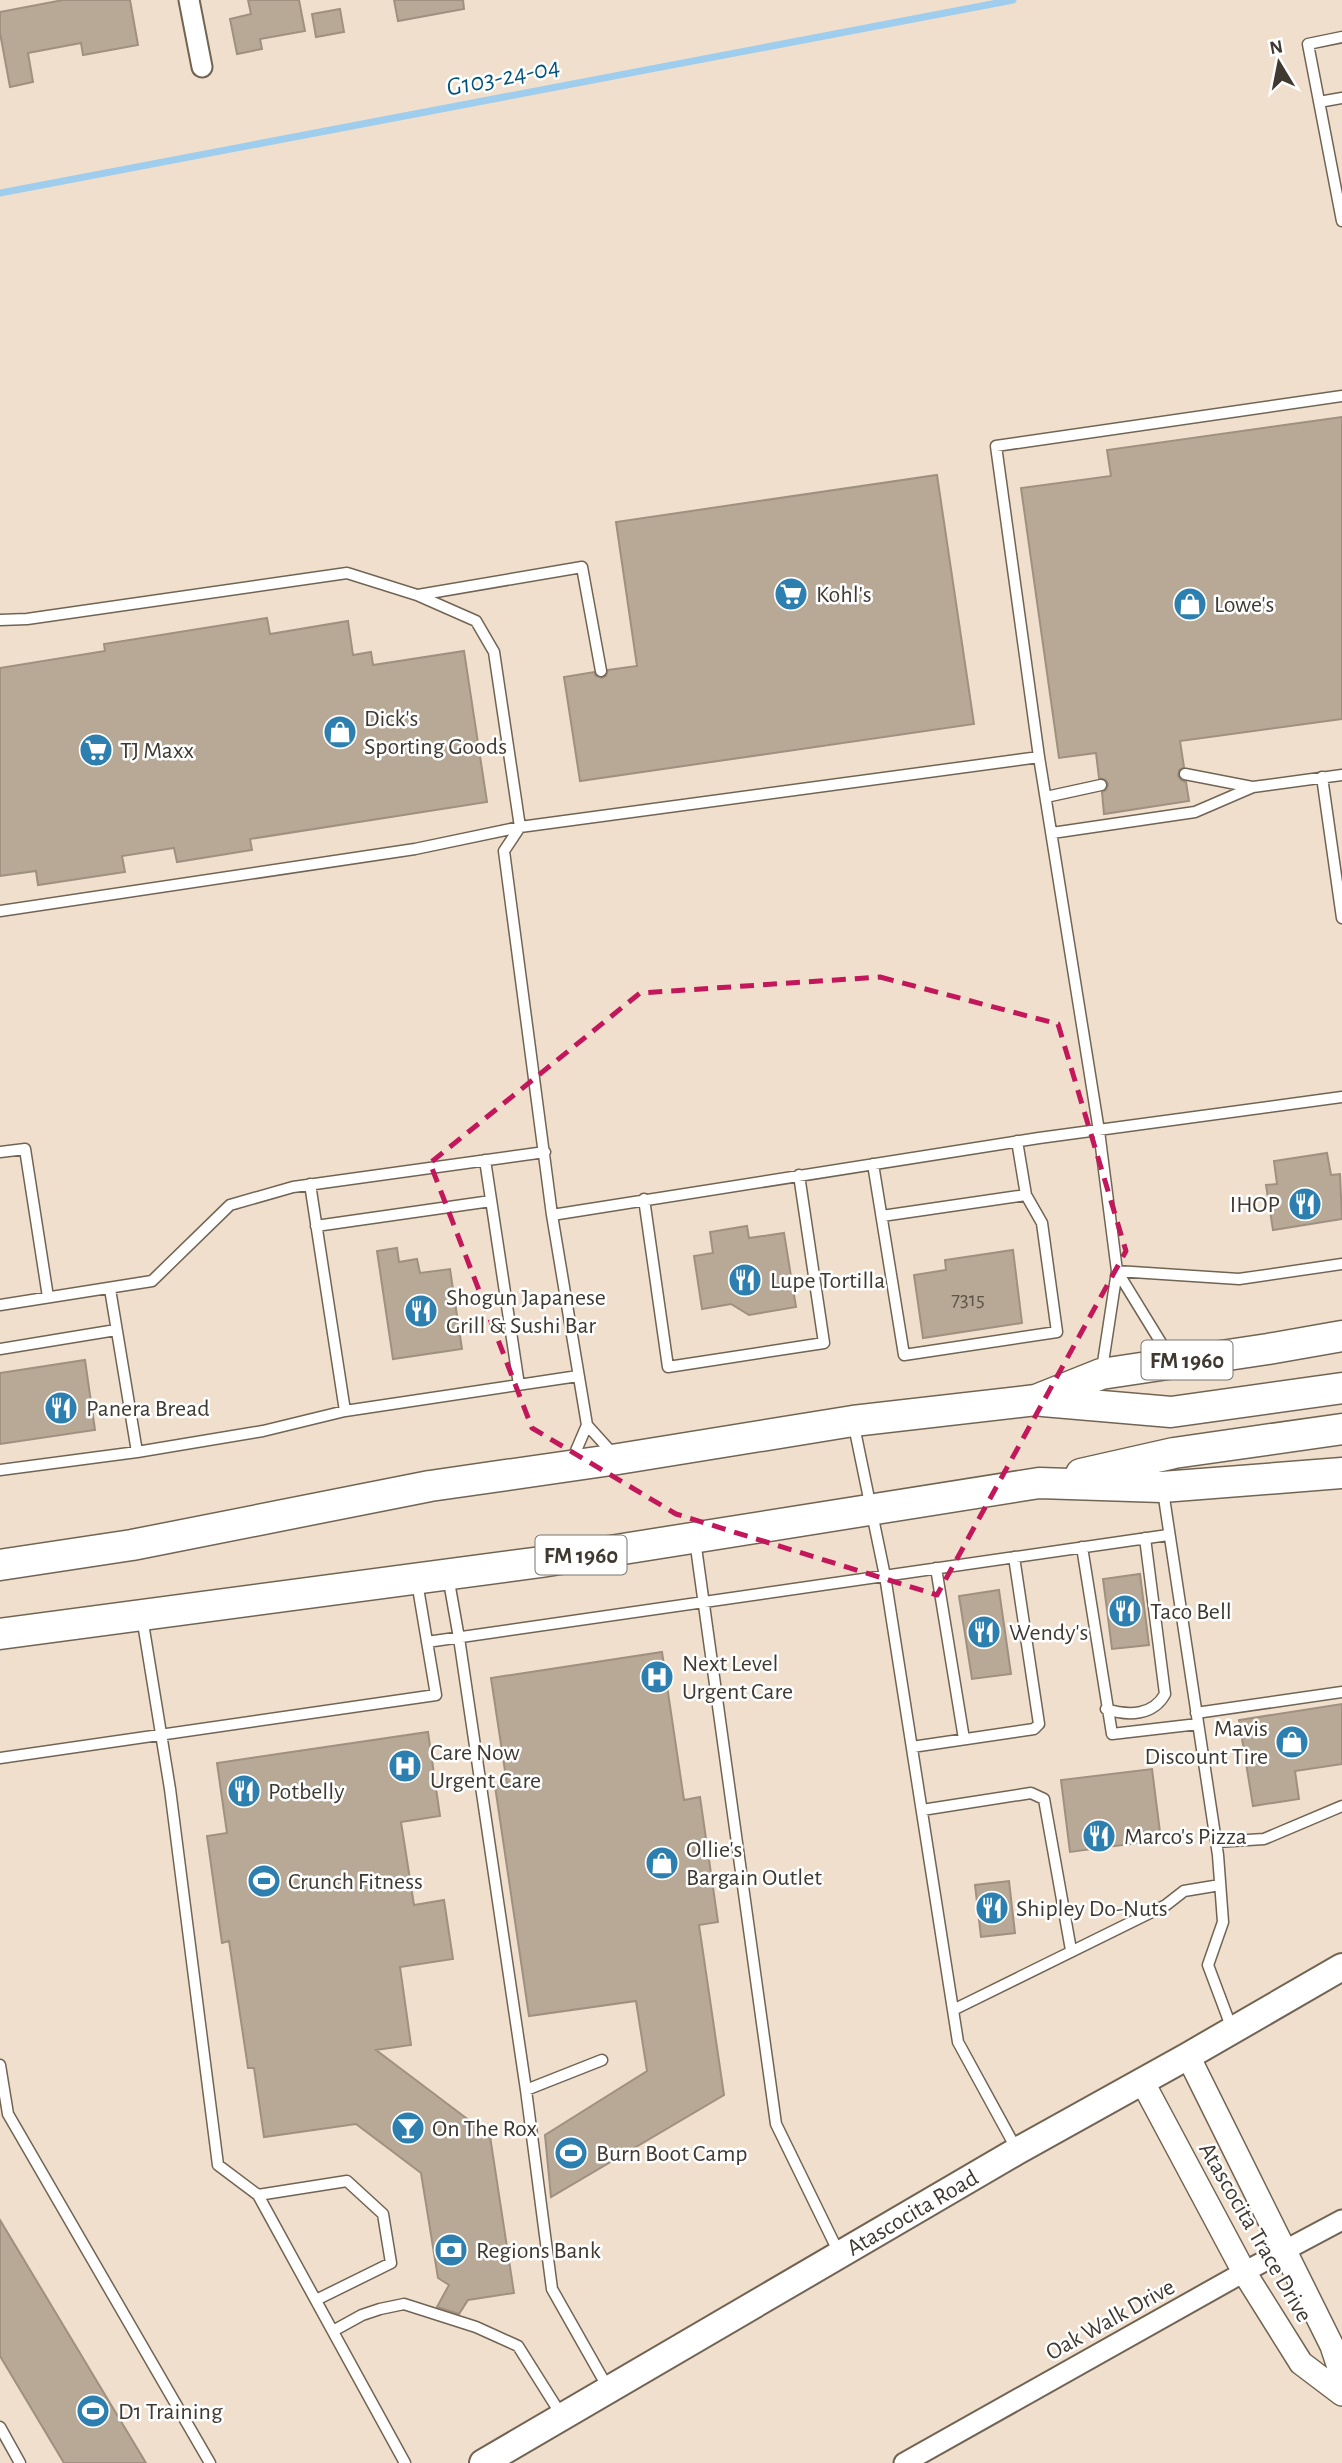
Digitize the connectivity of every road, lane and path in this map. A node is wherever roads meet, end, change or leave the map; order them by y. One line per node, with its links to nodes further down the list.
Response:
1 (189, 0): 3 (street)
2 (1342, 37): 5 (lane)
3 (202, 67)
4 (1342, 98): 5 (lane)
5 (1319, 102): 6 (lane)
6 (1342, 221)
7 (1342, 396): 11 (lane)
8 (417, 595): 9 (lane); 10 (lane); 18 (lane)
9 (0, 620)
10 (601, 671)
11 (1039, 757): 17 (lane); 18 (lane)
12 (1185, 774): 16 (lane)
13 (1342, 775): 14 (lane)
14 (1322, 778): 16 (lane); 21 (lane)
15 (1101, 785): 17 (lane)
16 (1253, 788): 19 (lane)
17 (1046, 797): 19 (lane)
18 (520, 827): 20 (lane); 26 (lane)
19 (1052, 834): 23 (lane)
20 (0, 911)
21 (1342, 918)
22 (1342, 1097): 23 (lane)
23 (1099, 1130): 24 (lane); 38 (lane)
24 (1017, 1141): 28 (lane); 31 (lane)
25 (0, 1152): 40 (lane)
26 (545, 1152): 27 (lane); 34 (lane)
27 (485, 1160): 30 (lane); 33 (lane)
28 (873, 1164): 29 (lane); 35 (lane)
29 (799, 1175): 32 (lane); 32 (lane)
30 (310, 1184): 36 (lane); 39 (lane)
31 (1026, 1195): 35 (lane); 35 (lane)
32 (644, 1199): 34 (lane)
33 (491, 1201): 36 (lane); 48 (lane)
34 (552, 1215): 47 (lane)
35 (882, 1216)
36 (316, 1226): 51 (lane)
37 (1342, 1264): 38 (lane)
38 (1117, 1271): 45 (lane); 46 (lane)
39 (110, 1289): 40 (lane); 42 (lane)
40 (48, 1297): 41 (lane)
41 (0, 1305)
42 (116, 1330): 44 (lane); 55 (lane)
43 (1342, 1335): 45 (main road, FM 1960 / FM 1960)
44 (0, 1349)
45 (1173, 1362): 46 (main road, FM 1960 / FM 1960)
46 (1101, 1374): 50 (main road, FM 1960 / FM 1960)
47 (578, 1376): 48 (lane); 53 (lane)
48 (519, 1385): 51 (lane)
49 (1342, 1388): 50 (main road)
50 (1036, 1400): 52 (main road, FM 1960 / FM 1960)
51 (345, 1411): 55 (lane)
52 (853, 1421): 56 (main road, FM 1960 / FM 1960); 62 (lane)
53 (587, 1425): 56 (lane); 57 (lane)
54 (1342, 1429): 60 (main road)
55 (136, 1452): 58 (lane)
56 (618, 1459): 57 (main road, FM 1960 / FM 1960)
57 (570, 1465): 68 (main road, FM 1960 / FM 1960)
58 (0, 1470)
59 (1342, 1473): 61 (main road, FM 1960 / FM 1960)
60 (1040, 1483): 61 (main road, FM 1960 / FM 1960); 62 (main road, FM 1960 / FM 1960)
61 (1163, 1487): 63 (lane)
62 (871, 1508): 64 (main road, FM 1960 / FM 1960); 71 (lane)
63 (1168, 1535): 65 (lane); 80 (lane)
64 (695, 1538): 70 (main road, FM 1960 / FM 1960); 73 (lane)
65 (1145, 1538): 66 (lane); 79 (lane)
66 (1082, 1547): 67 (lane); 79 (lane)
67 (1014, 1557): 69 (lane); 82 (lane)
68 (0, 1565)
69 (936, 1568): 71 (lane); 82 (lane)
70 (447, 1574): 72 (main road, FM 1960 / FM 1960); 76 (lane)
71 (885, 1576): 73 (lane); 83 (lane)
72 (416, 1578): 74 (main road, FM 1960 / FM 1960); 77 (lane)
73 (705, 1602): 76 (lane); 103 (lane)
74 (142, 1615): 75 (main road, FM 1960 / FM 1960); 81 (lane)
75 (0, 1634)
76 (459, 1638): 77 (lane); 97 (lane)
77 (427, 1642): 81 (lane)
78 (1342, 1692): 80 (lane)
79 (1106, 1709): 80 (lane)
80 (1197, 1719): 87 (lane)
81 (160, 1734): 84 (lane); 100 (lane)
82 (964, 1739): 83 (lane)
83 (912, 1747): 86 (lane)
84 (0, 1758)
85 (1342, 1806): 87 (lane)
86 (922, 1810): 89 (lane); 91 (lane)
87 (1216, 1842): 88 (lane)
88 (1220, 1885): 89 (lane); 92 (lane)
89 (1071, 1951): 91 (lane)
90 (1342, 1967): 92 (main road, Atascocita Road)
91 (953, 2010): 99 (lane)
92 (1232, 2030): 93 (main road, Atascocita Road)
93 (1188, 2056): 96 (main road, Atascocita Road); 102 (street, Atascocita Trace Drive)
94 (602, 2060): 97 (lane)
95 (0, 2065): 98 (lane)
96 (1142, 2081): 99 (main road, Atascocita Road); 104 (street, Atascocita Trace Drive)
97 (526, 2090): 108 (lane)
98 (4, 2113): 113 (lane)
99 (1017, 2151): 103 (main road, Atascocita Road)
100 (258, 2194): 105 (lane); 105 (lane)
101 (1342, 2220): 102 (street, Oak Walk Drive)
102 (1284, 2252): 104 (street, Oak Walk Drive); 107 (street, Atascocita Trace Drive)
103 (839, 2254): 108 (main road, Atascocita Road)
104 (1244, 2272): 109 (street, Atascocita Trace Drive); 116 (street, Oak Walk Drive)
105 (316, 2300): 106 (lane)
106 (333, 2331): 110 (lane); 114 (lane)
107 (1342, 2376)
108 (608, 2390): 110 (main road, Atascocita Road)
109 (1342, 2395)
110 (562, 2417): 115 (main road, Atascocita Road)
111 (0, 2427): 112 (lane)
112 (20, 2463)
113 (211, 2463)
114 (405, 2463)
115 (483, 2463)
116 (904, 2463)

